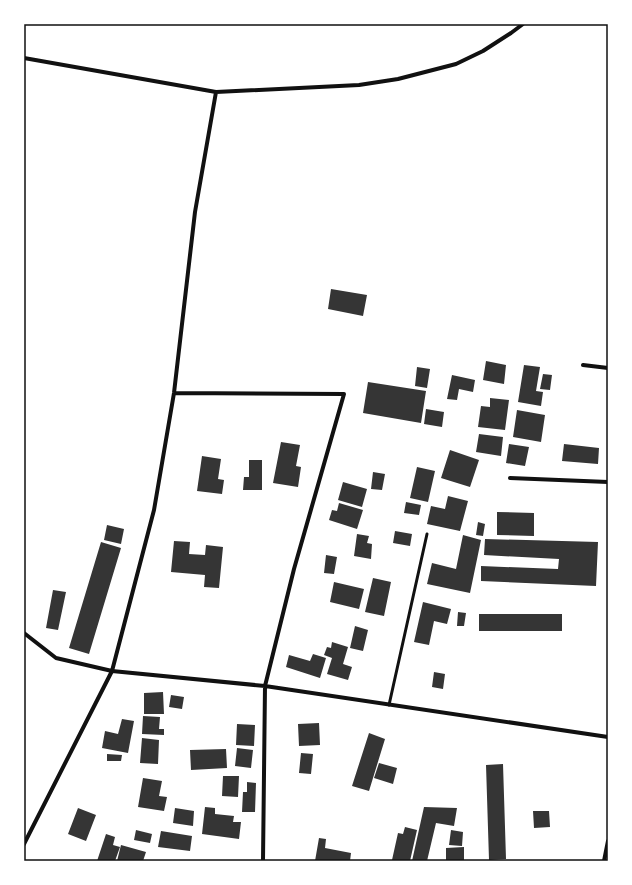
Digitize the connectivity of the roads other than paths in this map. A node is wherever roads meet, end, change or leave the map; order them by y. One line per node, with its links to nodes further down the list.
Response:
1 (522, 24): 3 (street)
2 (24, 58): 3 (street)
3 (216, 92): 6 (street)
4 (583, 365): 5 (street)
5 (608, 368)
6 (174, 393): 11 (street); 12 (street)
7 (510, 478): 8 (street)
8 (608, 482)
9 (426, 534): 13 (lane)
10 (24, 633): 11 (street)
11 (112, 670): 12 (street); 16 (street)
12 (265, 686): 13 (street); 17 (street)
13 (388, 705): 14 (street)
14 (608, 737)
15 (608, 841): 18 (street)
16 (24, 844)
17 (263, 861)
18 (604, 861)

